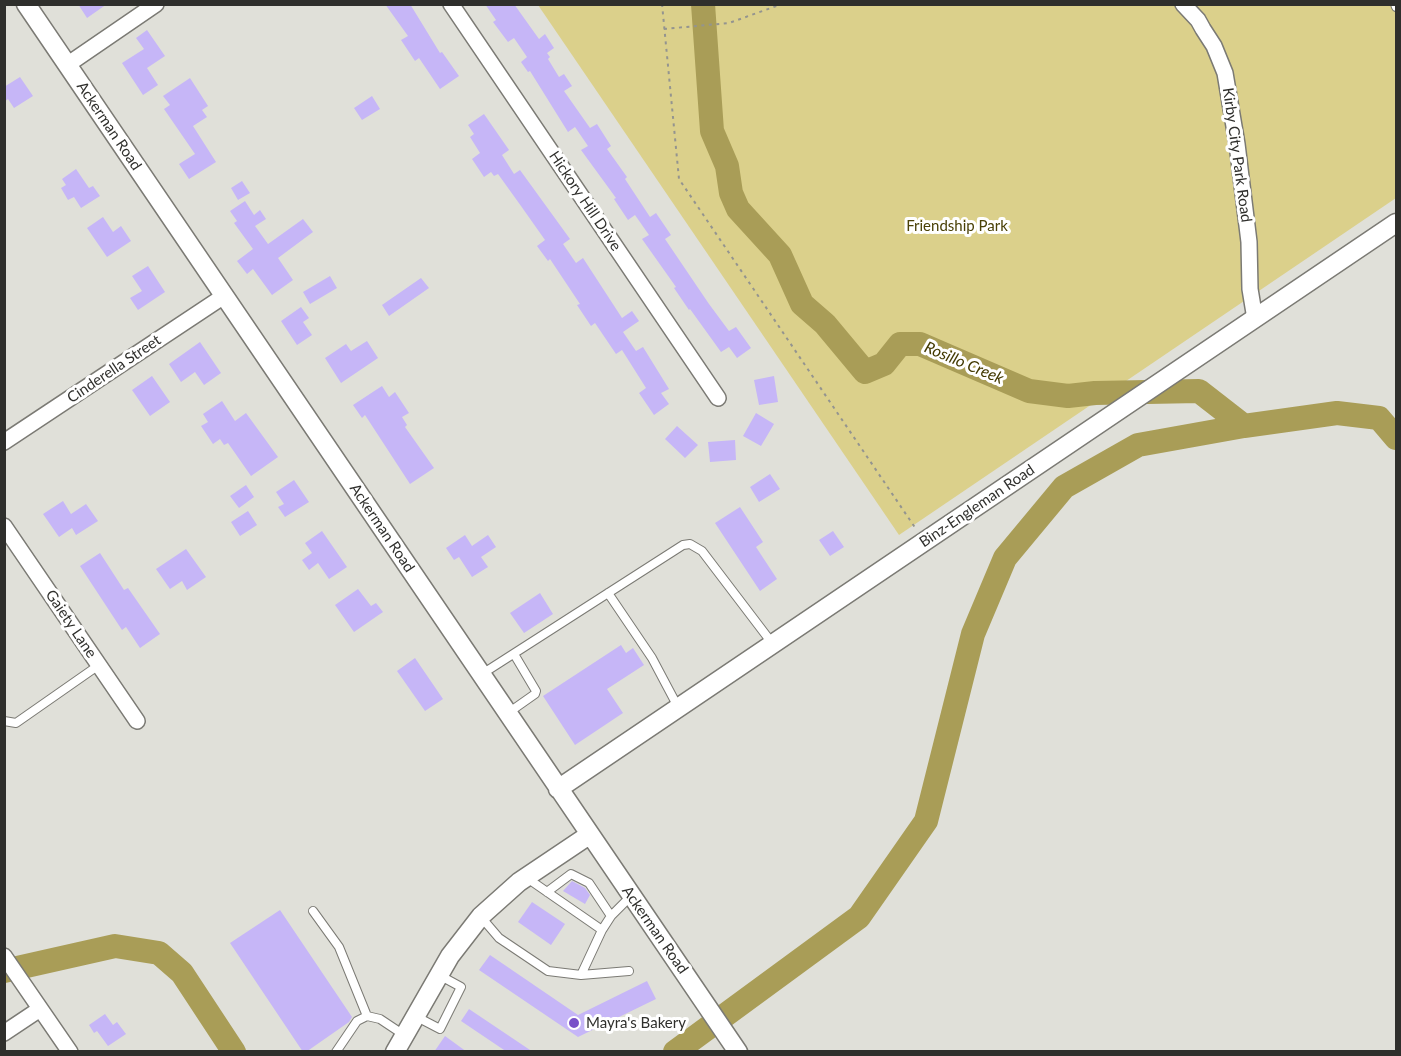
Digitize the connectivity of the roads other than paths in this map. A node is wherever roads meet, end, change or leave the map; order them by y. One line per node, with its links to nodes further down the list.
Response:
1 (26, 4): 5 (street, Ackerman Road)
2 (156, 4): 5 (street)
3 (451, 4): 9 (street, Hickory Hill Drive)
4 (1183, 4): 8 (street, Kirby City Park Road)
5 (67, 65): 7 (street, Ackerman Road)
6 (1396, 223): 8 (street, Binz-Engleman Road)
7 (224, 296): 10 (street, Cinderella Street); 16 (street, Ackerman Road)
8 (1255, 319): 13 (street, Binz-Engleman Road)
9 (718, 398)
10 (4, 442)
11 (4, 526): 15 (street, Gaiety Lane)
12 (608, 594): 13 (lane); 14 (lane); 17 (lane)
13 (773, 644): 17 (street, Binz-Engleman Road)
14 (514, 654): 16 (lane); 18 (lane)
15 (99, 665): 19 (lane); 20 (street, Gaiety Lane)
16 (481, 675): 18 (street, Ackerman Road)
17 (679, 707): 21 (street, Binz-Engleman Road)
18 (507, 713): 21 (street, Ackerman Road)
19 (4, 721)
20 (137, 721)
21 (558, 789): 22 (street, Ackerman Road)
22 (589, 835): 23 (street); 25 (street, Ackerman Road)
23 (526, 877): 24 (lane); 27 (street)
24 (547, 892): 28 (lane); 29 (lane)
25 (631, 896): 28 (lane); 39 (street, Ackerman Road)
26 (313, 911): 35 (lane)
27 (481, 916): 32 (street); 33 (lane)
28 (611, 916): 29 (lane)
29 (602, 930): 33 (lane)
30 (4, 956): 34 (street)
31 (629, 971): 33 (lane)
32 (439, 975): 36 (street); 36 (lane)
33 (581, 975)
34 (37, 1003): 37 (street); 40 (street)
35 (367, 1016): 38 (lane); 41 (lane)
36 (415, 1016): 38 (street)
37 (4, 1033)
38 (404, 1035): 42 (street)
39 (736, 1049)
40 (70, 1052)
41 (336, 1052)
42 (394, 1052)

